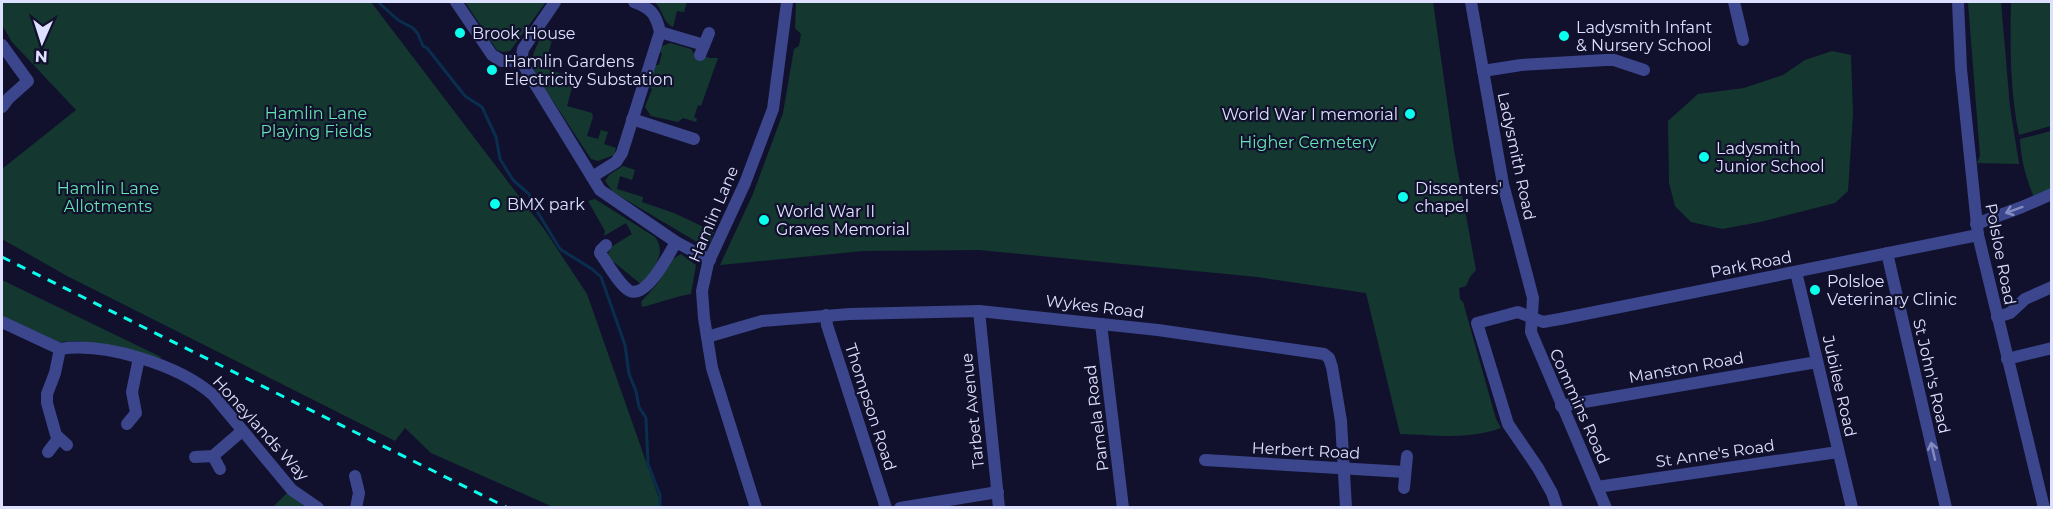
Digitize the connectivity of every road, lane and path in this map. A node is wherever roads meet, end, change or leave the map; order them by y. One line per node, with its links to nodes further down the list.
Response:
1 (456, 2): 12 (street)
2 (555, 2): 12 (street)
3 (634, 2): 8 (street)
4 (787, 2): 24 (street, Hamlin Lane)
5 (1471, 2): 14 (street, Ladysmith Road)
6 (1734, 2): 9 (street)
7 (1958, 2): 20 (street, Polsloe Road)
8 (660, 32): 10 (street); 16 (street)
9 (1743, 40)
10 (705, 44)
11 (2, 45): 15 (street)
12 (521, 62): 18 (street)
13 (1644, 70): 14 (street)
14 (1483, 71): 29 (street, Ladysmith Road)
15 (2, 107)
16 (632, 119): 17 (street); 18 (street)
17 (694, 139)
18 (592, 177): 21 (street)
19 (2052, 194): 20 (street, Park Road, one-way to 20)
20 (1977, 229): 23 (street, Park Road); 30 (street, Polsloe Road)
21 (676, 242): 22 (street); 24 (street)
22 (606, 245)
23 (1887, 253): 25 (street, Park Road); 66 (street, St John's Road, one-way to 23)
24 (710, 260): 33 (street, Hamlin Lane)
25 (1796, 272): 29 (street, Park Road); 38 (street, Jubilee Road)
26 (2052, 287): 30 (street)
27 (979, 311): 28 (street, Wykes Road); 32 (street, Wykes Road); 54 (street, Tarbet Avenue)
28 (826, 315): 33 (street, Wykes Road); 58 (street, Thompson Road)
29 (1532, 317): 39 (street, Commins Road); 63 (street, Park Road)
30 (1996, 317): 37 (street, Polsloe Road)
31 (2, 322): 35 (street)
32 (1101, 324): 49 (street, Wykes Road); 61 (street, Pamela Road)
33 (707, 338): 57 (street, Hamlin Lane)
34 (2052, 348): 37 (street)
35 (60, 349): 36 (street, Honeylands Way); 42 (street)
36 (139, 358): 40 (street); 41 (street, Honeylands Way)
37 (2007, 359): 67 (street, Polsloe Road)
38 (1817, 362): 39 (street, Manston Road); 43 (street, Jubilee Road)
39 (1561, 406): 52 (street, Commins Road)
40 (127, 424)
41 (242, 431): 44 (street); 55 (street, Honeylands Way)
42 (48, 452)
43 (1838, 452): 52 (street, St Anne's Road); 65 (street, Jubilee Road)
44 (213, 456): 46 (street); 48 (street)
45 (1407, 456): 50 (street)
46 (195, 457)
47 (1205, 460): 49 (street, Herbert Road)
48 (220, 469)
49 (1345, 469): 50 (street, Herbert Road); 62 (street, Wykes Road)
50 (1405, 472): 53 (street)
51 (372, 484): 56 (street)
52 (1597, 487): 64 (street, Commins Road)
53 (1404, 488)
54 (998, 492): 59 (street); 60 (street, Tarbet Avenue)
55 (318, 507)
56 (356, 507)
57 (756, 507)
58 (886, 507)
59 (900, 507)
60 (999, 507)
61 (1123, 507)
62 (1346, 507)
63 (1557, 507)
64 (1606, 507)
65 (1852, 507)
66 (1946, 507)
67 (2044, 507)

